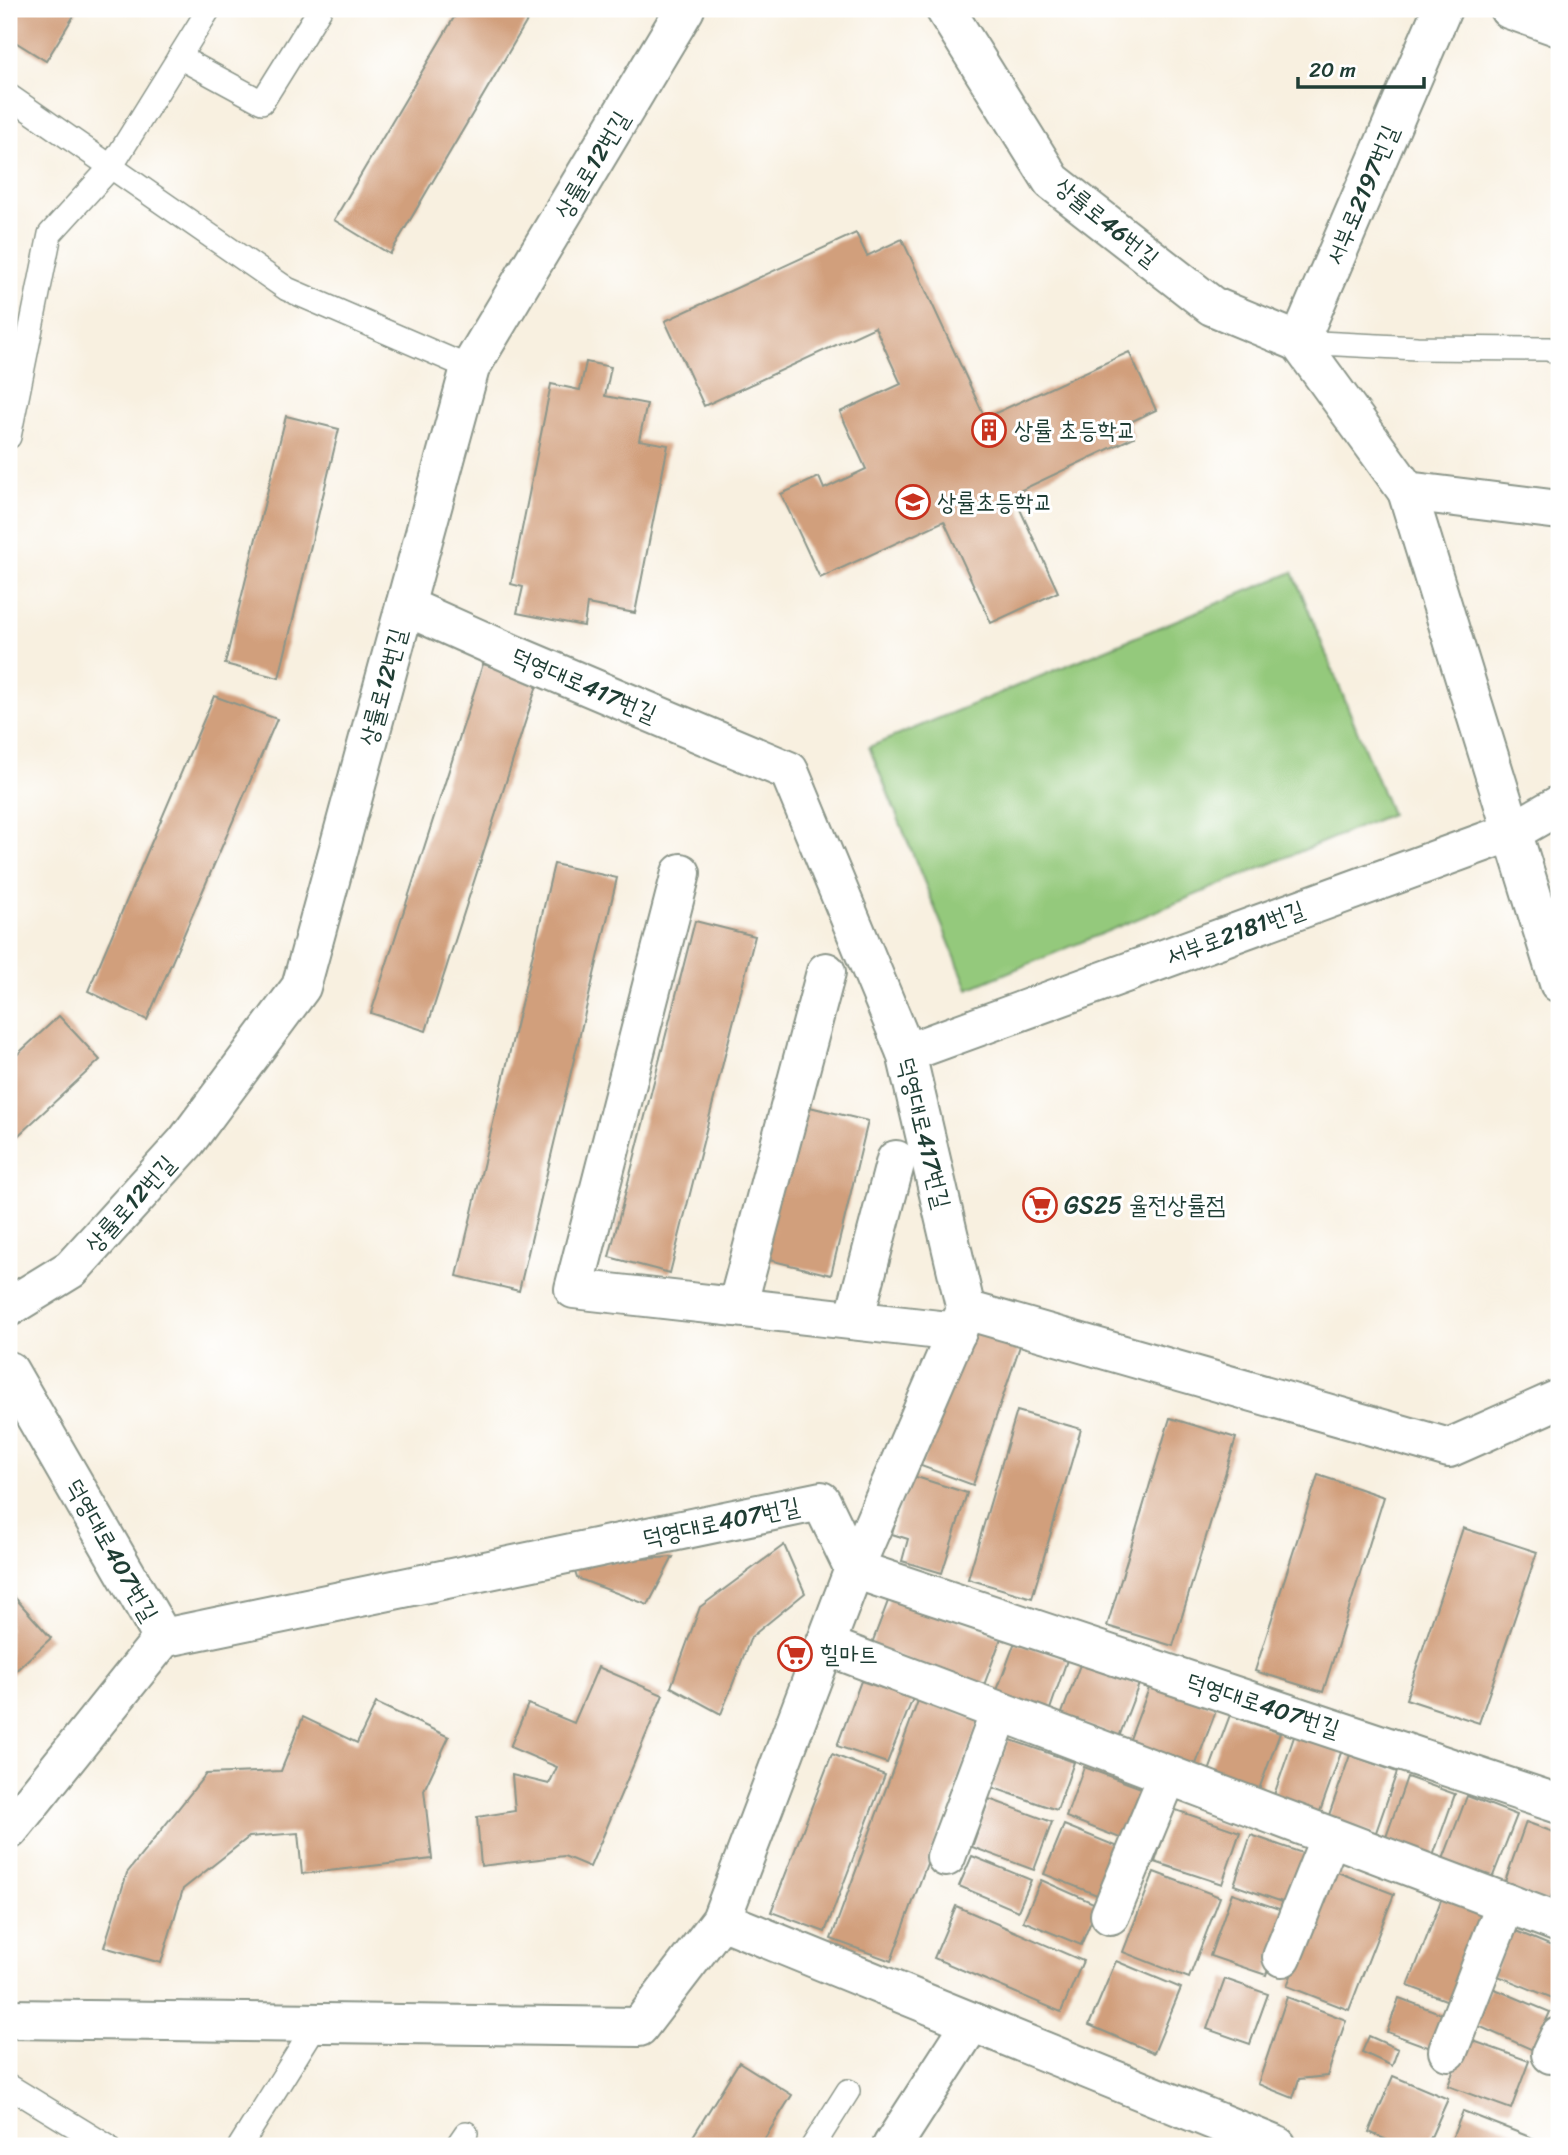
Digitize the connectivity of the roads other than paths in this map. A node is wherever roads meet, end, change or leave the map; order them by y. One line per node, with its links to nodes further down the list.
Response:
1 (209, 9): 8 (lane)
2 (320, 9): 8 (lane)
3 (685, 9): 13 (street, 상률로12번길)
4 (946, 9): 11 (street, 상률로46번길)
5 (1442, 9): 11 (street, 서부로2197번길)
6 (1509, 9): 7 (street)
7 (1559, 27)
8 (179, 57): 10 (lane)
9 (9, 96): 10 (lane)
10 (111, 167): 13 (lane); 14 (lane)
11 (1299, 342): 12 (lane); 15 (street)
12 (1559, 354)
13 (470, 368): 17 (street, 상률로12번길)
14 (9, 437)
15 (1408, 491): 16 (street); 19 (street)
16 (1559, 510)
17 (405, 606): 23 (street, 덕영대로417번길); 25 (street, 상률로12번길)
18 (1559, 806): 19 (street, 서부로2181번길)
19 (1512, 832): 22 (street); 23 (street, 서부로2181번길)
20 (681, 873): 26 (street)
21 (826, 972): 26 (street)
22 (1559, 983)
23 (906, 1052): 28 (street, 덕영대로417번길)
24 (896, 1160): 27 (street)
25 (9, 1307)
26 (737, 1307): 27 (street)
27 (854, 1320): 28 (street)
28 (962, 1321): 30 (street); 31 (street)
29 (9, 1371): 32 (street, 덕영대로407번길)
30 (1559, 1399)
31 (854, 1569): 32 (street, 덕영대로407번길); 33 (street); 36 (street, 덕영대로407번길)
32 (163, 1639): 37 (street)
33 (825, 1645): 34 (street); 42 (street)
34 (1000, 1712): 35 (street); 39 (street)
35 (1168, 1775): 38 (street); 41 (street)
36 (1559, 1804)
37 (9, 1830)
38 (1330, 1837): 40 (street); 44 (street)
39 (946, 1857)
40 (1506, 1903): 43 (street); 48 (street)
41 (1110, 1916)
42 (721, 1920): 46 (street); 47 (street)
43 (1559, 1923)
44 (1282, 1957)
45 (9, 2019): 47 (street)
46 (972, 2022): 54 (street); 55 (street)
47 (317, 2023): 52 (lane)
48 (1448, 2051)
49 (9, 2086): 51 (lane)
50 (848, 2091): 53 (lane)
51 (107, 2146)
52 (240, 2146)
53 (813, 2146)
54 (892, 2146)
55 (1276, 2146)

